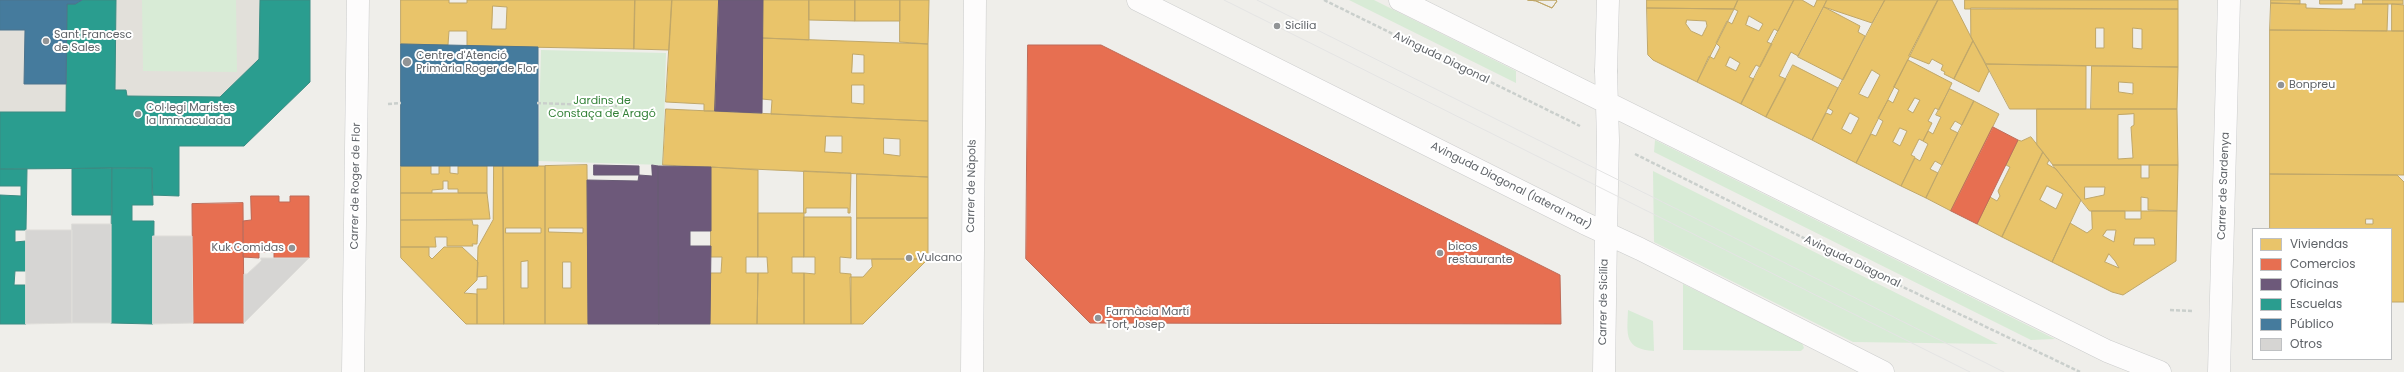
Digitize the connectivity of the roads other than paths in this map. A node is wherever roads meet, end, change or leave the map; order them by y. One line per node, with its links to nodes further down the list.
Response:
1 (358, 0): 9 (street, Carrer de Roger de Flor)
2 (975, 0): 10 (street, Carrer de Nàpols)
3 (1138, 0): 8 (street, Avinguda Diagonal (lateral mar))
4 (1400, 0): 7 (street)
5 (1608, 0): 7 (street, Carrer de Sicília)
6 (2229, 0): 14 (street, Carrer de Sardenya)
7 (1606, 101): 8 (street, Carrer de Sicília); 13 (street)
8 (1606, 233): 11 (street, Carrer de Sicília); 12 (street, Avinguda Diagonal (lateral mar))
9 (354, 372)
10 (972, 372)
11 (1604, 372)
12 (1883, 372)
13 (2160, 372)
14 (2219, 372)

